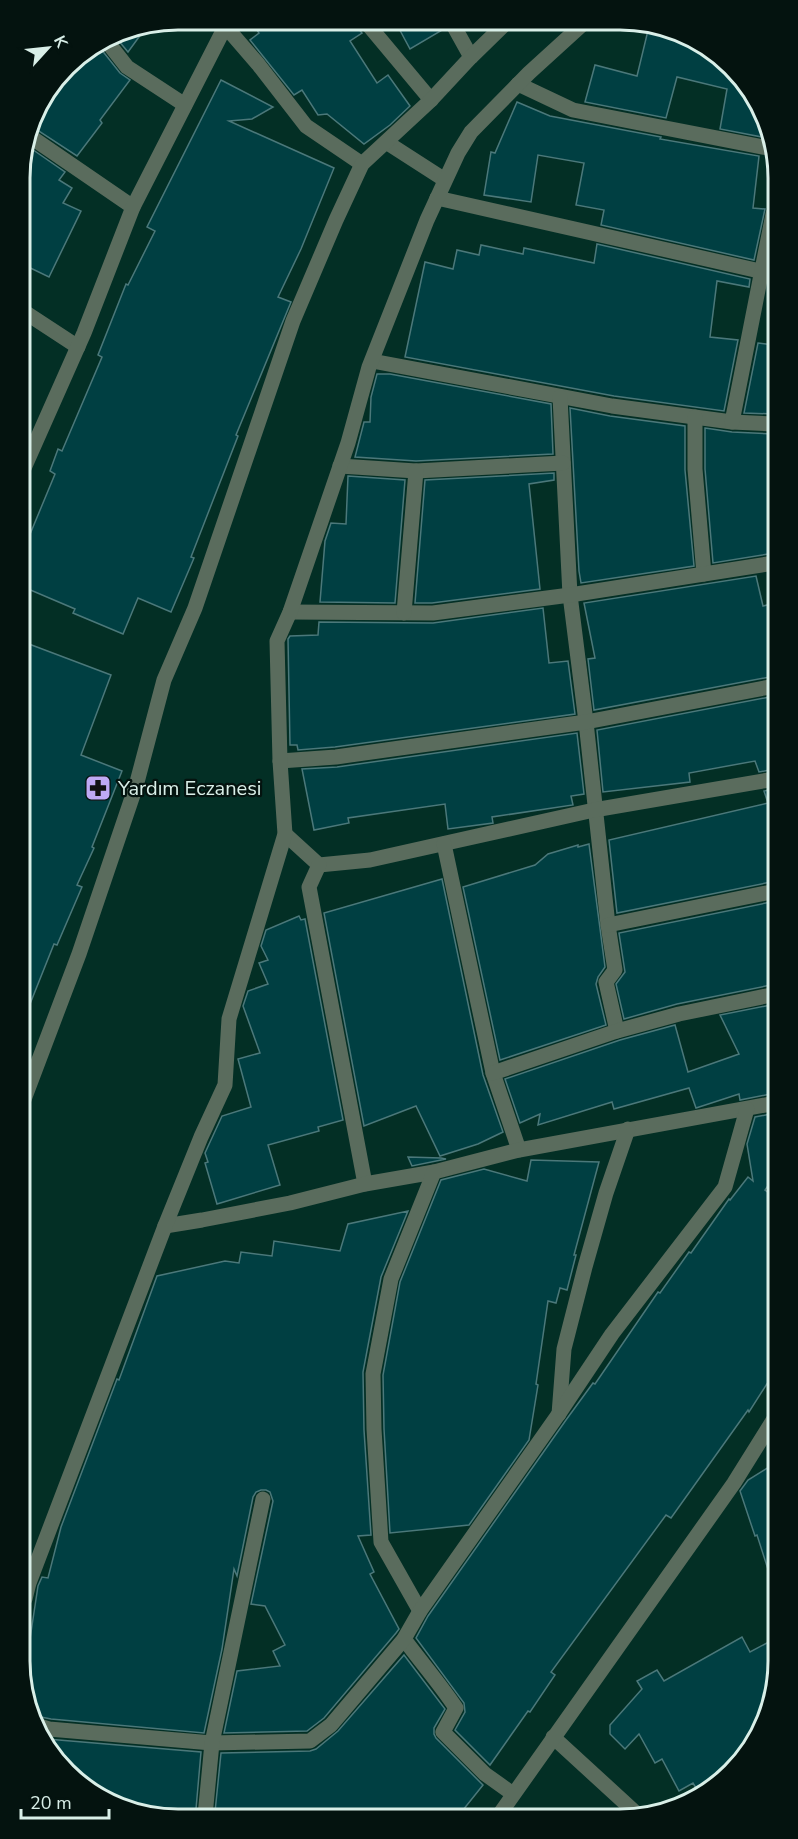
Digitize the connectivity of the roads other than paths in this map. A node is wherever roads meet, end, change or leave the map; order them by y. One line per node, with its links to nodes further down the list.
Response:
1 (220, 30): 11 (street)
2 (229, 30): 15 (street)
3 (373, 30): 10 (street)
4 (456, 30): 8 (street)
5 (499, 30): 8 (street)
6 (576, 30): 9 (street)
7 (110, 46): 11 (street)
8 (471, 57): 10 (street)
9 (518, 84): 14 (street); 16 (street)
10 (431, 100): 13 (street)
11 (185, 105): 18 (street)
12 (35, 140): 18 (street)
13 (386, 142): 15 (street); 16 (street)
14 (765, 147)
15 (362, 164): 49 (street)
16 (445, 180): 17 (street)
17 (436, 198): 19 (street); 22 (street)
18 (133, 207): 21 (street)
19 (768, 273): 25 (street)
20 (30, 316): 21 (street)
21 (78, 347): 27 (street)
22 (372, 361): 23 (street); 29 (street)
23 (560, 397): 24 (street); 28 (street)
24 (695, 417): 25 (street); 32 (street)
25 (732, 422): 26 (street)
26 (768, 424)
27 (30, 455)
28 (563, 463): 30 (street); 33 (street)
29 (340, 466): 30 (street); 34 (street)
30 (416, 471): 35 (street)
31 (768, 564): 32 (street)
32 (704, 574): 33 (street)
33 (570, 595): 35 (street); 37 (street)
34 (290, 612): 35 (street); 38 (street)
35 (404, 614)
36 (768, 687): 37 (street)
37 (586, 722): 38 (street); 40 (street)
38 (280, 761): 41 (street)
39 (768, 779): 40 (street)
40 (594, 810): 42 (street); 45 (street)
41 (285, 834): 43 (street); 56 (street)
42 (444, 844): 43 (street); 48 (street)
43 (319, 865): 55 (street)
44 (768, 893): 45 (street)
45 (608, 925): 47 (street)
46 (768, 996): 47 (street)
47 (617, 1031): 48 (street)
48 (493, 1073): 53 (street)
49 (30, 1084)
50 (768, 1105): 51 (street)
51 (747, 1109): 52 (street); 57 (street)
52 (628, 1130): 53 (street); 57 (street)
53 (519, 1150): 54 (street)
54 (434, 1172): 55 (street); 61 (street)
55 (365, 1184): 56 (street)
56 (165, 1226): 60 (street)
57 (558, 1415): 61 (street)
58 (768, 1428): 64 (street)
59 (263, 1499): 65 (street)
60 (30, 1579)
61 (420, 1611): 62 (street)
62 (404, 1639): 65 (street); 66 (street)
63 (46, 1728): 65 (street)
64 (553, 1737): 66 (street); 67 (street)
65 (212, 1743): 68 (street)
66 (513, 1794): 69 (street)
67 (631, 1808)
68 (206, 1809)
69 (503, 1809)

